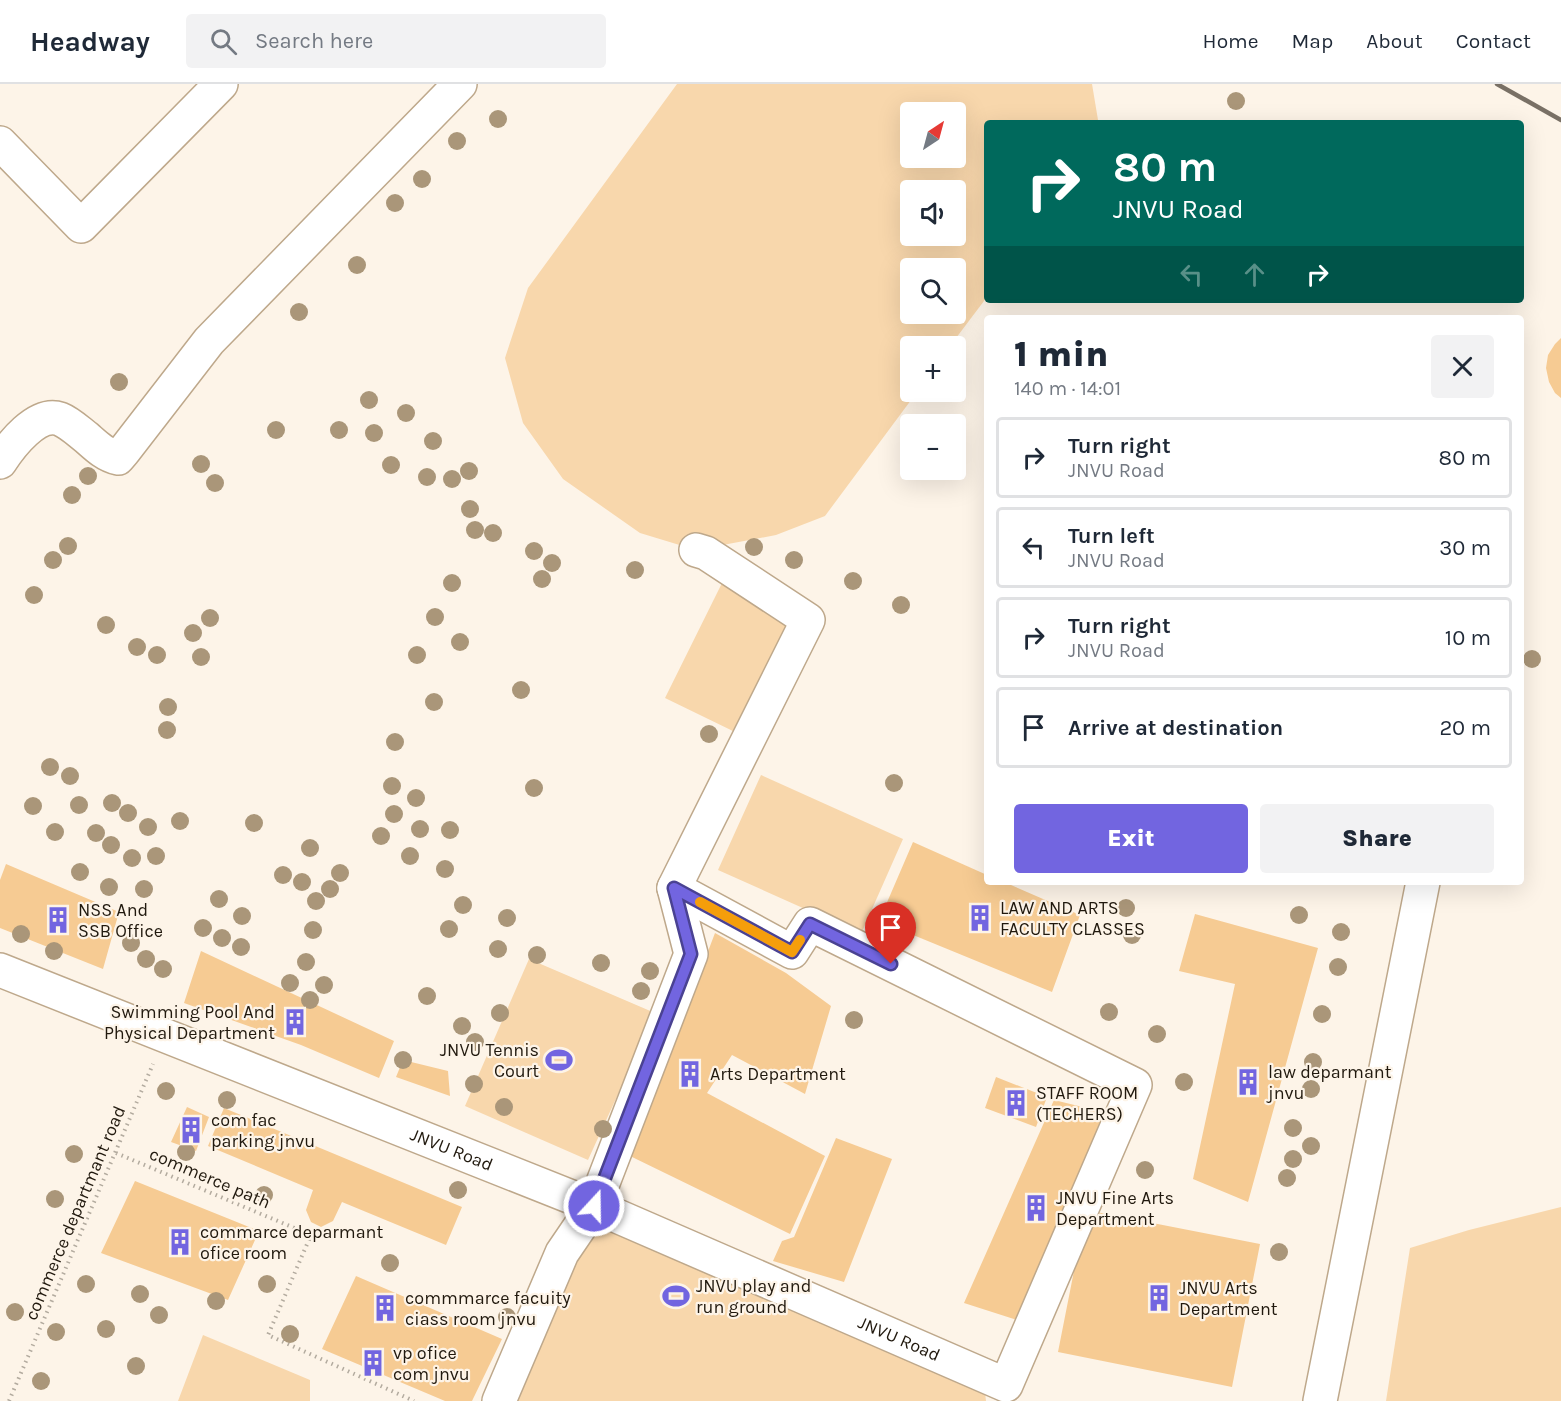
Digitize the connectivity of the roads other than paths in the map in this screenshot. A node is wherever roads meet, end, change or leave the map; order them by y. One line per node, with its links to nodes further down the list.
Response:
1 (221, 84): 3 (street)
2 (460, 84): 4 (street)
3 (0, 143)
4 (0, 462)
5 (696, 550): 7 (street)
6 (1422, 885): 11 (street)
7 (674, 888): 9 (street); 9 (street, JNVU Road)
8 (0, 970): 9 (street, JNVU Road)
9 (594, 1206): 10 (street)
10 (499, 1401)
11 (1320, 1401)

